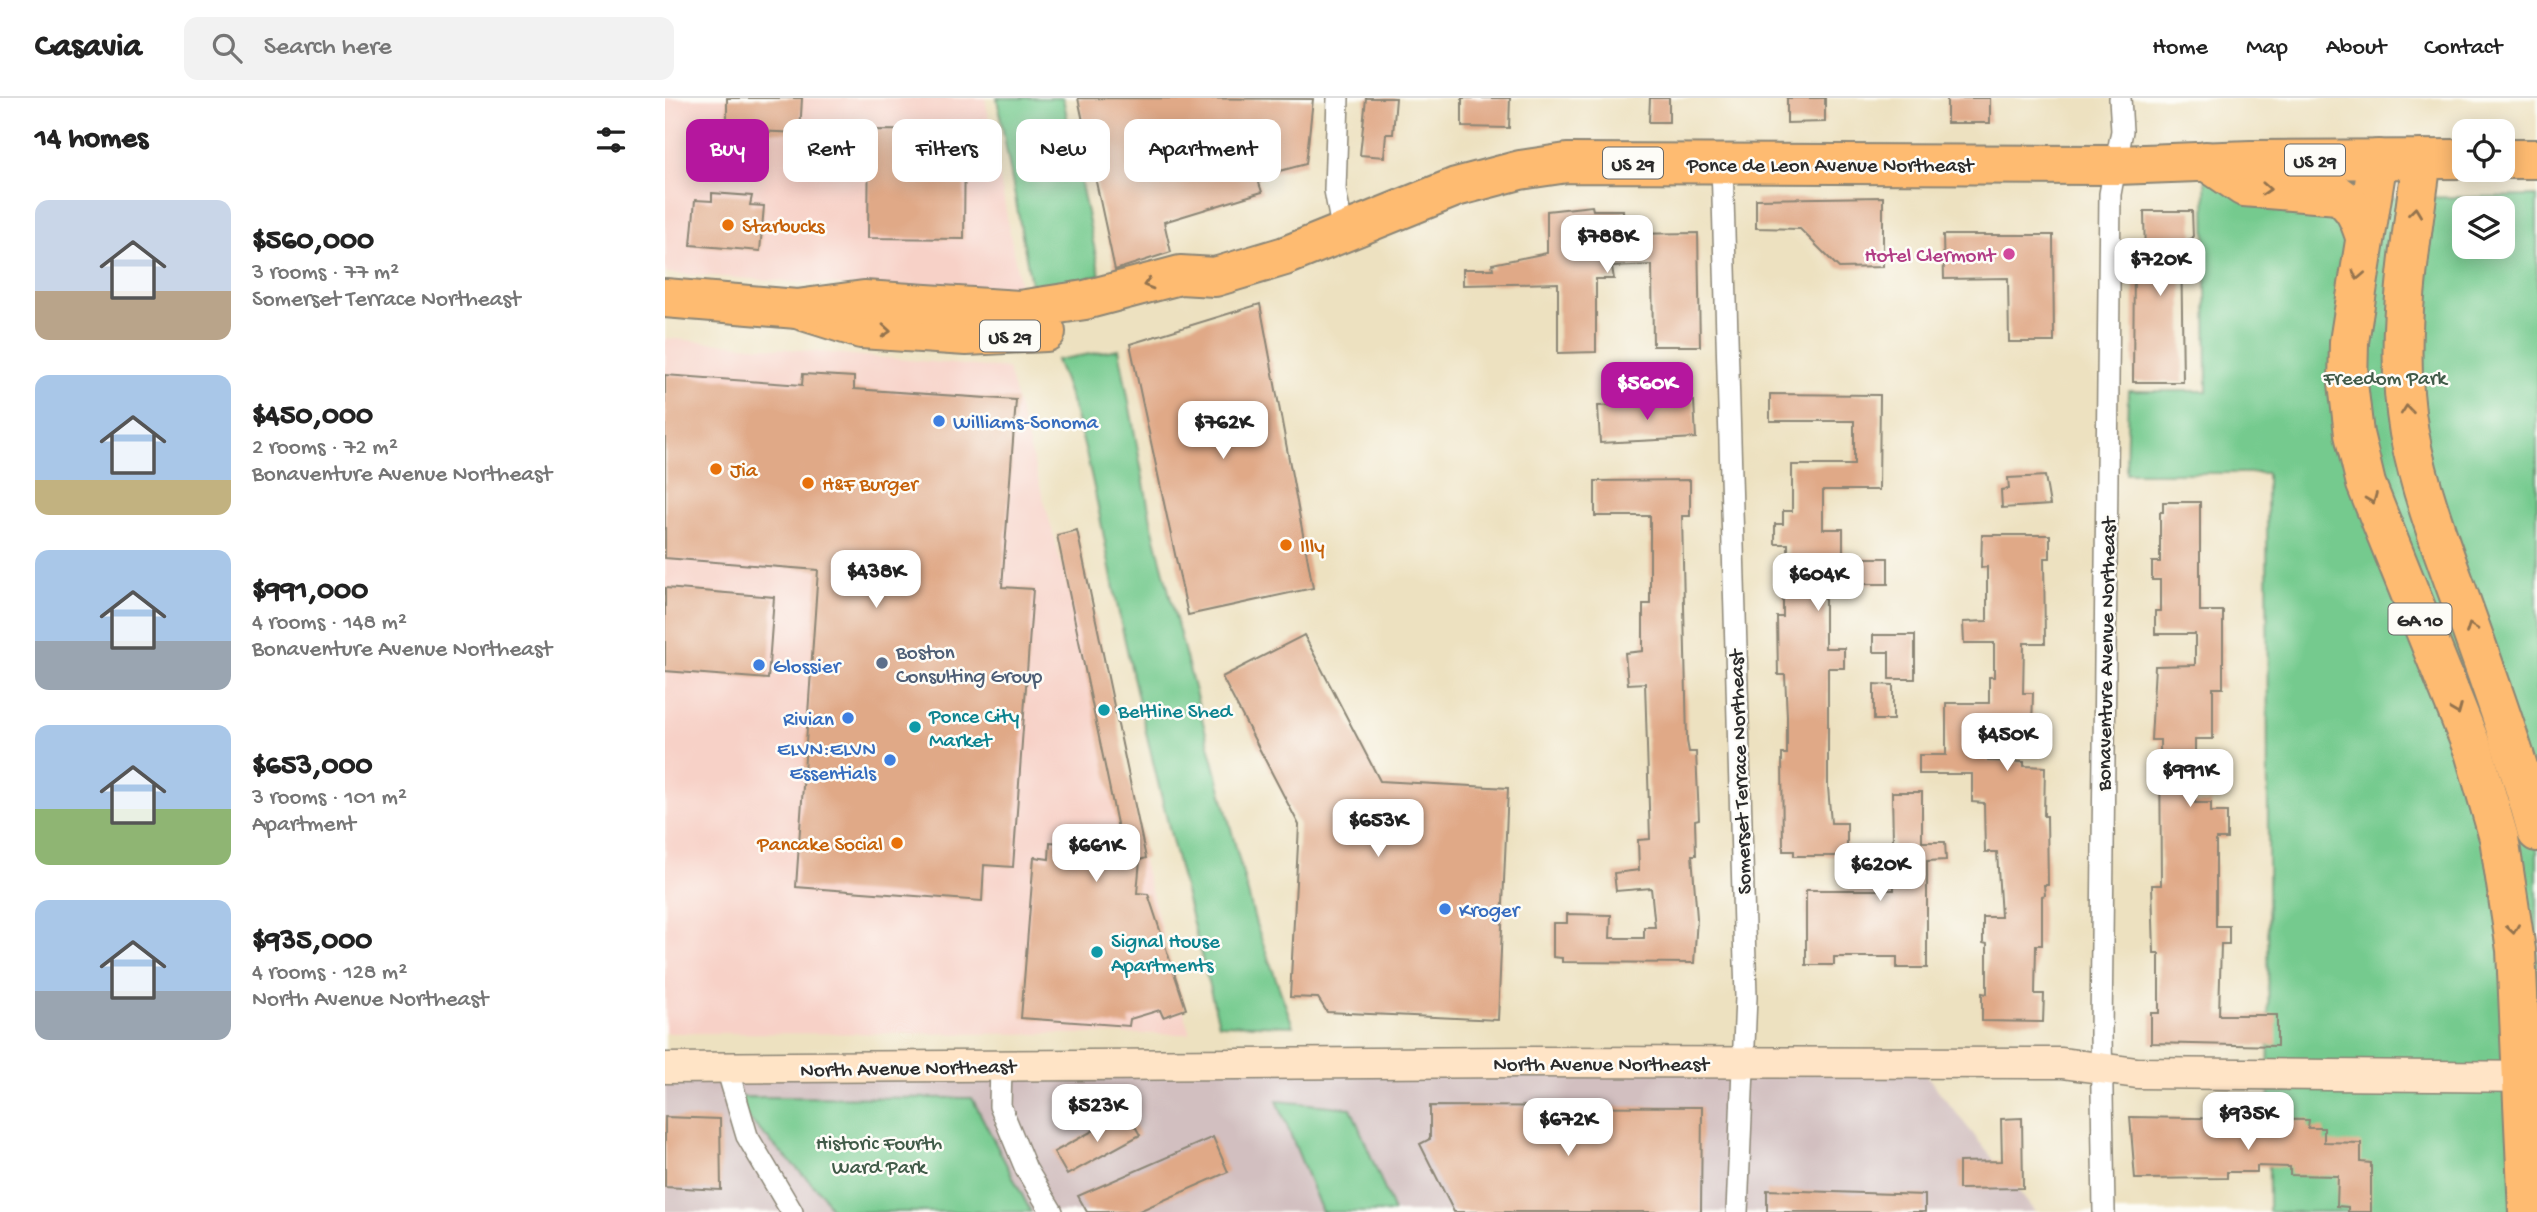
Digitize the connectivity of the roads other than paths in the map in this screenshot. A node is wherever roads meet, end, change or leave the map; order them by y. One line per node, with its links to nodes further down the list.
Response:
1 (1338, 98): 11 (street)
2 (2120, 98): 10 (street, Bonaventure Avenue Northeast)
3 (2378, 159): 4 (highway, Ponce de Leon Avenue Northeast / US 29); 8 (highway, Ponce de Leon Avenue Northeast / US 29); 12 (highway, GA 10)
4 (2421, 159): 5 (highway, Ponce de Leon Avenue Northeast / US 29); 14 (highway, GA 10, one-way to 4)
5 (2452, 159)
6 (2515, 159): 7 (highway)
7 (2537, 159)
8 (2206, 161): 10 (highway, Ponce de Leon Avenue Northeast / US 29); 12 (highway, one-way to 12)
9 (1722, 163): 10 (highway, Ponce de Leon Avenue Northeast / US 29); 11 (highway, Ponce de Leon Avenue Northeast / US 29); 15 (street, Somerset Terrace Northeast)
10 (2117, 165): 19 (street, Bonaventure Avenue Northeast)
11 (1343, 233): 13 (highway, Ponce de Leon Avenue Northeast / US 29)
12 (2365, 237): 20 (highway, GA 10, one-way to 20)
13 (665, 298)
14 (2537, 832)
15 (1743, 1063): 16 (main road, North Avenue Northeast); 19 (main road, North Avenue Northeast); 23 (street, Somerset Terrace Northeast)
16 (1001, 1066): 18 (main road, North Avenue Northeast); 22 (street)
17 (665, 1068): 18 (main road, North Avenue Northeast)
18 (727, 1068): 21 (street)
19 (2103, 1069): 20 (main road, North Avenue Northeast); 24 (street, Bonaventure Avenue Northeast)
20 (2529, 1077): 25 (highway, GA 10)
21 (792, 1212)
22 (1052, 1212)
23 (1737, 1212)
24 (2103, 1212)
25 (2528, 1212)

